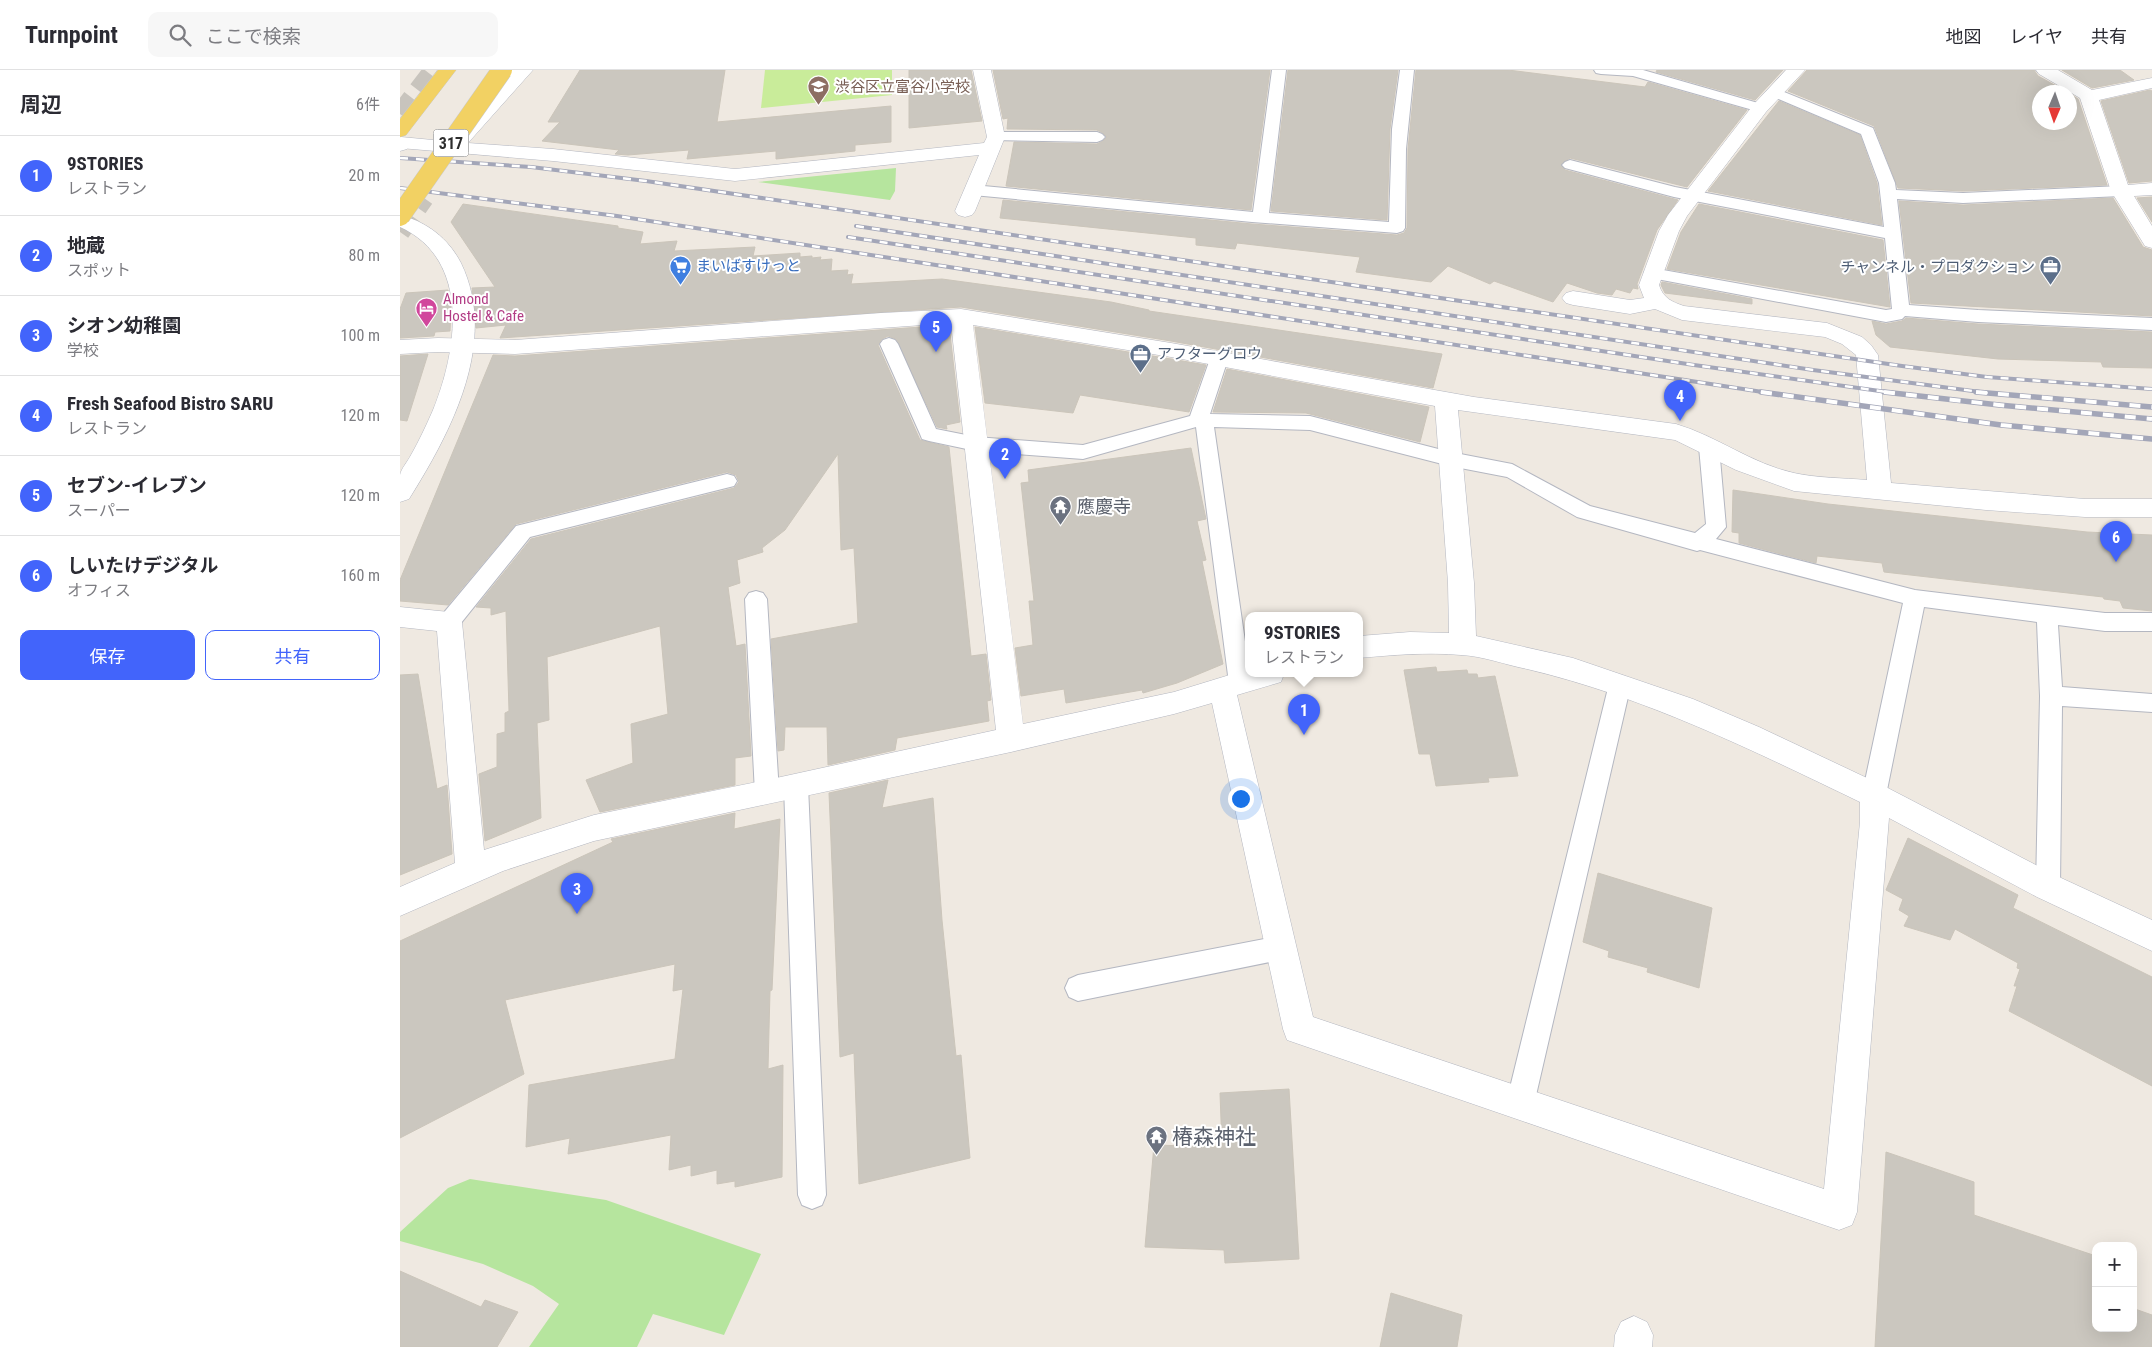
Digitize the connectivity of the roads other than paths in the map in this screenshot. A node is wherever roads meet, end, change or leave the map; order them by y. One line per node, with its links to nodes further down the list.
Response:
1 (447, 70): 14 (main road, 317)
2 (502, 70): 25 (main road, 317, bridge)
3 (524, 70): 17 (street)
4 (982, 70): 16 (street)
5 (1279, 70): 26 (lane)
6 (1407, 70): 26 (lane)
7 (1602, 70): 13 (lane)
8 (2045, 70): 12 (street)
9 (1792, 71): 11 (street)
10 (2152, 83): 12 (street)
11 (1774, 92): 13 (street); 22 (lane)
12 (2088, 95): 21 (street)
13 (1760, 108): 23 (street)
14 (401, 137): 17 (street)
15 (1097, 137): 16 (lane)
16 (994, 143): 17 (street); 20 (street)
17 (455, 146)
18 (1570, 165): 23 (lane)
19 (2152, 189): 21 (street)
20 (973, 190): 24 (street); 26 (lane)
21 (2122, 191): 22 (lane); 29 (street)
22 (1888, 194): 28 (lane)
23 (1692, 195): 28 (lane); 30 (street)
24 (965, 211)
25 (400, 216)
26 (1260, 217)
27 (400, 221): 38 (street)
28 (1892, 234): 33 (lane)
29 (2152, 242)
30 (1652, 273): 32 (street); 33 (lane)
31 (1572, 298): 32 (street)
32 (1658, 302): 46 (street)
33 (1901, 310): 35 (lane)
34 (961, 316): 38 (street); 39 (street); 42 (street)
35 (2152, 324)
36 (890, 344): 42 (lane)
37 (400, 347): 38 (street)
38 (462, 347): 47 (street)
39 (1219, 359): 40 (street); 41 (lane)
40 (1446, 399): 43 (street); 44 (street)
41 (1201, 420): 42 (lane); 44 (lane); 60 (lane)
42 (976, 444): 63 (street)
43 (1708, 447): 46 (street); 49 (lane)
44 (1450, 459): 49 (lane); 56 (street)
45 (727, 481): 54 (lane)
46 (1880, 490): 48 (street)
47 (400, 493)
48 (2152, 508)
49 (1697, 543): 50 (lane)
50 (1915, 598): 52 (lane); 66 (lane)
51 (756, 599): 65 (lane)
52 (2046, 615): 55 (lane); 61 (lane)
53 (400, 617): 54 (street)
54 (449, 622): 67 (street)
55 (2152, 622)
56 (1463, 644): 57 (street); 59 (street)
57 (1363, 647)
58 (1260, 677): 60 (street)
59 (1620, 684): 66 (street); 73 (lane)
60 (1231, 685): 63 (street); 71 (street)
61 (2051, 696): 62 (lane); 68 (lane)
62 (2152, 703)
63 (1011, 740): 64 (street)
64 (796, 786): 65 (street); 74 (lane)
65 (767, 793): 67 (street)
66 (1874, 795): 68 (street); 73 (street)
67 (471, 870): 69 (street)
68 (2048, 887): 70 (street)
69 (400, 902)
70 (2152, 936)
71 (1280, 948): 72 (lane); 73 (street)
72 (1078, 988)
73 (1520, 1104)
74 (812, 1194)

